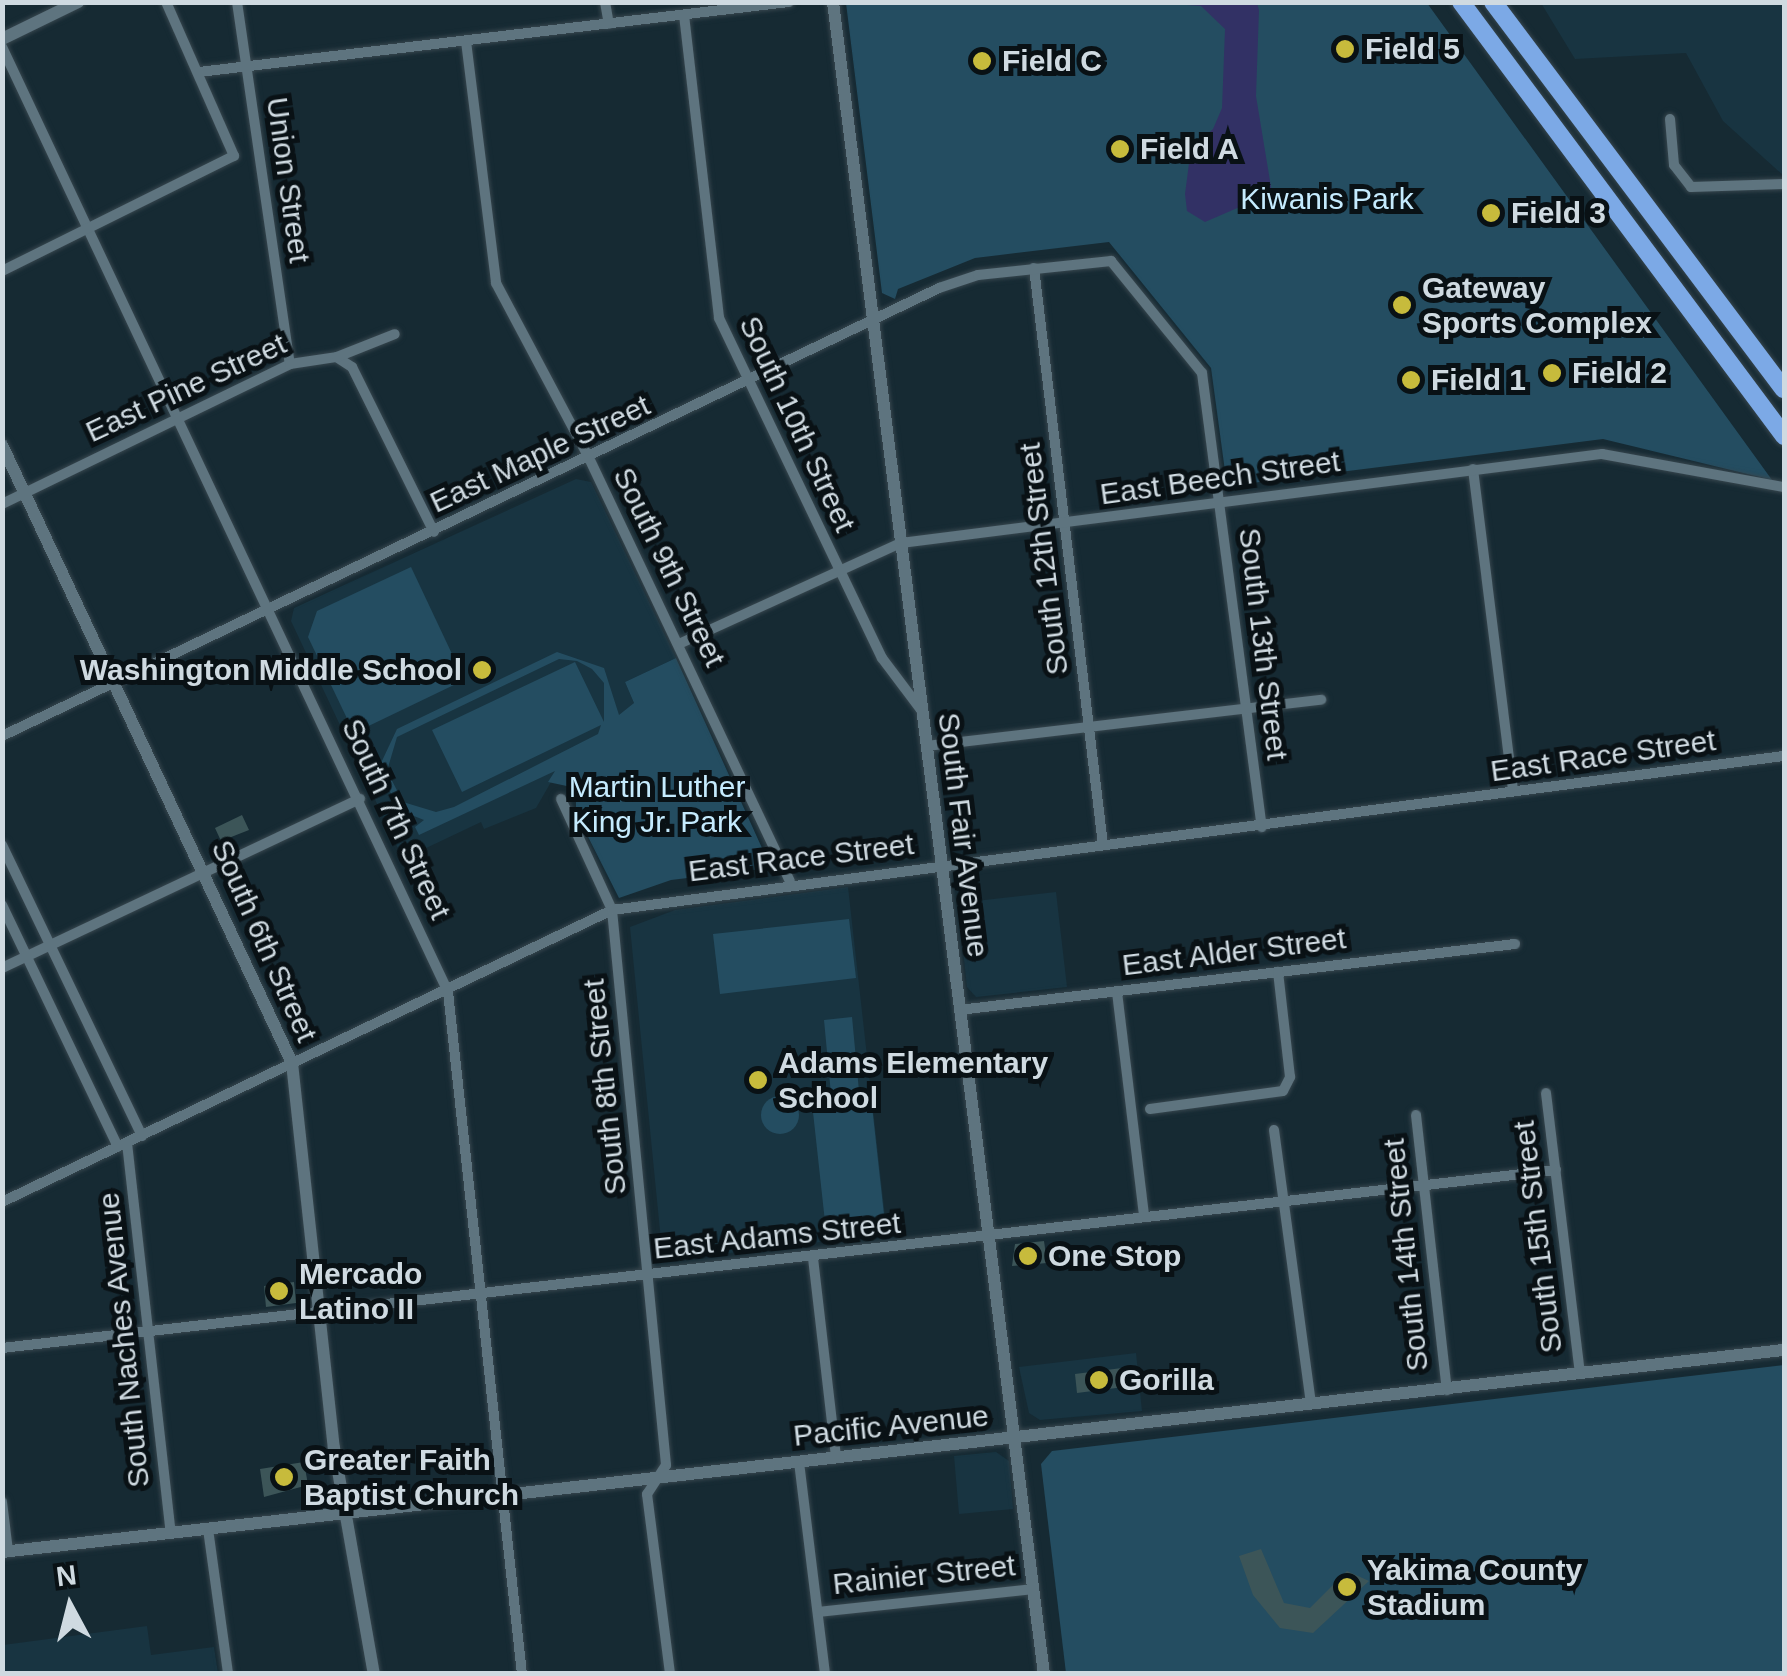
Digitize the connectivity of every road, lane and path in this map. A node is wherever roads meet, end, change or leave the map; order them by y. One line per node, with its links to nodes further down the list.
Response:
1 (78, 2): 12 (street)
2 (166, 2): 16 (street)
3 (237, 2): 15 (street, Union Street)
4 (606, 2): 11 (street)
5 (789, 2): 10 (street)
6 (833, 2): 24 (street, South Fair Avenue)
7 (1450, 2): 18 (highway)
8 (1462, 2): 18 (highway)
9 (1493, 2): 29 (highway)
10 (684, 15): 11 (street); 28 (street, South 10th Street)
11 (608, 24): 13 (street)
12 (2, 39)
13 (466, 41): 15 (street); 33 (street, South 9th Street)
14 (2, 47): 20 (street, South 7th Street)
15 (246, 66): 16 (street); 27 (street, Union Street)
16 (199, 72): 20 (street)
17 (1670, 119): 19 (street)
18 (1577, 158): 31 (highway)
19 (1784, 184)
20 (90, 229): 23 (street); 30 (street, South 7th Street)
21 (1112, 260): 22 (street, East Maple Street); 38 (street, South 13th Street)
22 (1034, 268): 24 (street, East Maple Street); 39 (street, South 12th Street)
23 (2, 271)
24 (873, 322): 28 (street, East Maple Street); 41 (street, South Fair Avenue)
25 (395, 334): 26 (street, East Pine Street)
26 (337, 358): 27 (street, East Pine Street); 40 (street)
27 (290, 364): 30 (street, East Pine Street)
28 (749, 382): 33 (street, East Maple Street); 42 (street, South 10th Street)
29 (1784, 388)
30 (179, 418): 36 (street, East Pine Street); 43 (street, South 7th Street)
31 (1784, 436)
32 (2, 446): 36 (street, South 6th Street)
33 (589, 458): 40 (street, East Maple Street); 44 (street, South 9th Street)
34 (1473, 469): 35 (street, East Beech Street); 38 (street, East Beech Street); 53 (street)
35 (1784, 487)
36 (25, 493): 37 (street, East Pine Street); 45 (street, South 6th Street)
37 (2, 504)
38 (1219, 504): 39 (street, East Beech Street); 47 (street, South 13th Street)
39 (1064, 524): 41 (street, East Beech Street); 49 (street, South 12th Street)
40 (434, 532): 43 (street, East Maple Street)
41 (901, 543): 42 (street, East Beech Street); 48 (street, South Fair Avenue)
42 (838, 571): 44 (street, East Beech Street); 48 (street, South 10th Street)
43 (272, 610): 45 (street, East Maple Street); 55 (street, South 7th Street)
44 (679, 644): 61 (street, South 9th Street)
45 (116, 680): 50 (street, East Maple Street); 60 (street, South 6th Street)
46 (1321, 700): 47 (street)
47 (1246, 708): 49 (street); 56 (street, South 13th Street)
48 (922, 712): 51 (street, South Fair Avenue)
49 (1089, 727): 51 (street); 58 (street, South 12th Street)
50 (2, 736)
51 (927, 746): 59 (street, South Fair Avenue)
52 (1784, 756): 53 (street, East Race Street)
53 (1513, 788): 56 (street, East Race Street)
54 (561, 799): 63 (street, South 8th Street)
55 (360, 800): 60 (street); 69 (street, South 7th Street)
56 (1262, 827): 58 (street, East Race Street)
57 (2, 845): 65 (street)
58 (1103, 845): 59 (street, East Race Street)
59 (940, 864): 61 (street, East Race Street); 71 (street, South Fair Avenue)
60 (205, 870): 65 (street); 72 (street, South 6th Street)
61 (790, 880): 63 (street, East Race Street)
62 (2, 904): 66 (street, South Naches Avenue)
63 (612, 910): 69 (street, East Race Street); 86 (street, South 8th Street)
64 (1515, 944): 68 (street, East Alder Street)
65 (49, 945): 66 (street); 77 (street)
66 (27, 956): 67 (street); 78 (street, South Naches Avenue)
67 (2, 968)
68 (1278, 972): 70 (street, East Alder Street); 74 (street)
69 (448, 992): 72 (street, East Race Street); 87 (street, South 7th Street)
70 (1116, 992): 71 (street, East Alder Street); 83 (street)
71 (960, 1010): 84 (street, South Fair Avenue)
72 (292, 1063): 77 (street, East Race Street); 88 (street, South 6th Street)
73 (1546, 1093): 79 (street, South 15th Street)
74 (1150, 1109)
75 (1416, 1115): 80 (street, South 14th Street)
76 (1274, 1130): 82 (street)
77 (142, 1136): 78 (street, East Race Street)
78 (122, 1145): 81 (street, East Race Street); 89 (street, South Naches Avenue)
79 (1556, 1170): 80 (street, East Adams Street); 92 (street, South 15th Street)
80 (1420, 1188): 82 (street, East Adams Street); 93 (street, South 14th Street)
81 (2, 1202)
82 (1284, 1202): 83 (street, East Adams Street); 94 (street)
83 (1144, 1215): 84 (street, East Adams Street)
84 (987, 1234): 85 (street, East Adams Street); 95 (street, South Fair Avenue)
85 (813, 1258): 86 (street, East Adams Street); 96 (street)
86 (648, 1275): 87 (street, East Adams Street); 98 (street, South 8th Street)
87 (482, 1295): 88 (street, East Adams Street); 99 (street, South 7th Street)
88 (320, 1314): 89 (street, East Adams Street); 101 (street, South 6th Street)
89 (149, 1333): 90 (street, East Adams Street); 103 (street, South Naches Avenue)
90 (2, 1348)
91 (1784, 1350): 92 (street, Pacific Avenue)
92 (1580, 1374): 93 (street, Pacific Avenue)
93 (1447, 1390): 94 (street, Pacific Avenue)
94 (1311, 1404): 95 (street, Pacific Avenue)
95 (1018, 1437): 96 (street, Pacific Avenue); 105 (street, South Fair Avenue)
96 (836, 1458): 97 (street, Pacific Avenue)
97 (799, 1462): 98 (street, Pacific Avenue); 106 (street)
98 (656, 1478): 99 (street, Pacific Avenue); 110 (street, South 8th Street)
99 (498, 1496): 101 (street, Pacific Avenue); 109 (street, South 7th Street)
100 (2, 1502): 104 (street)
101 (346, 1513): 102 (street, Pacific Avenue); 108 (street, South 6th Street)
102 (208, 1528): 103 (street, Pacific Avenue); 107 (street)
103 (171, 1533): 104 (street, Pacific Avenue)
104 (5, 1551)
105 (1034, 1589): 106 (street, Rainier Street); 112 (street, South Fair Avenue)
106 (818, 1612): 111 (street)
107 (228, 1674)
108 (374, 1674)
109 (522, 1674)
110 (670, 1674)
111 (825, 1674)
112 (1044, 1674)

